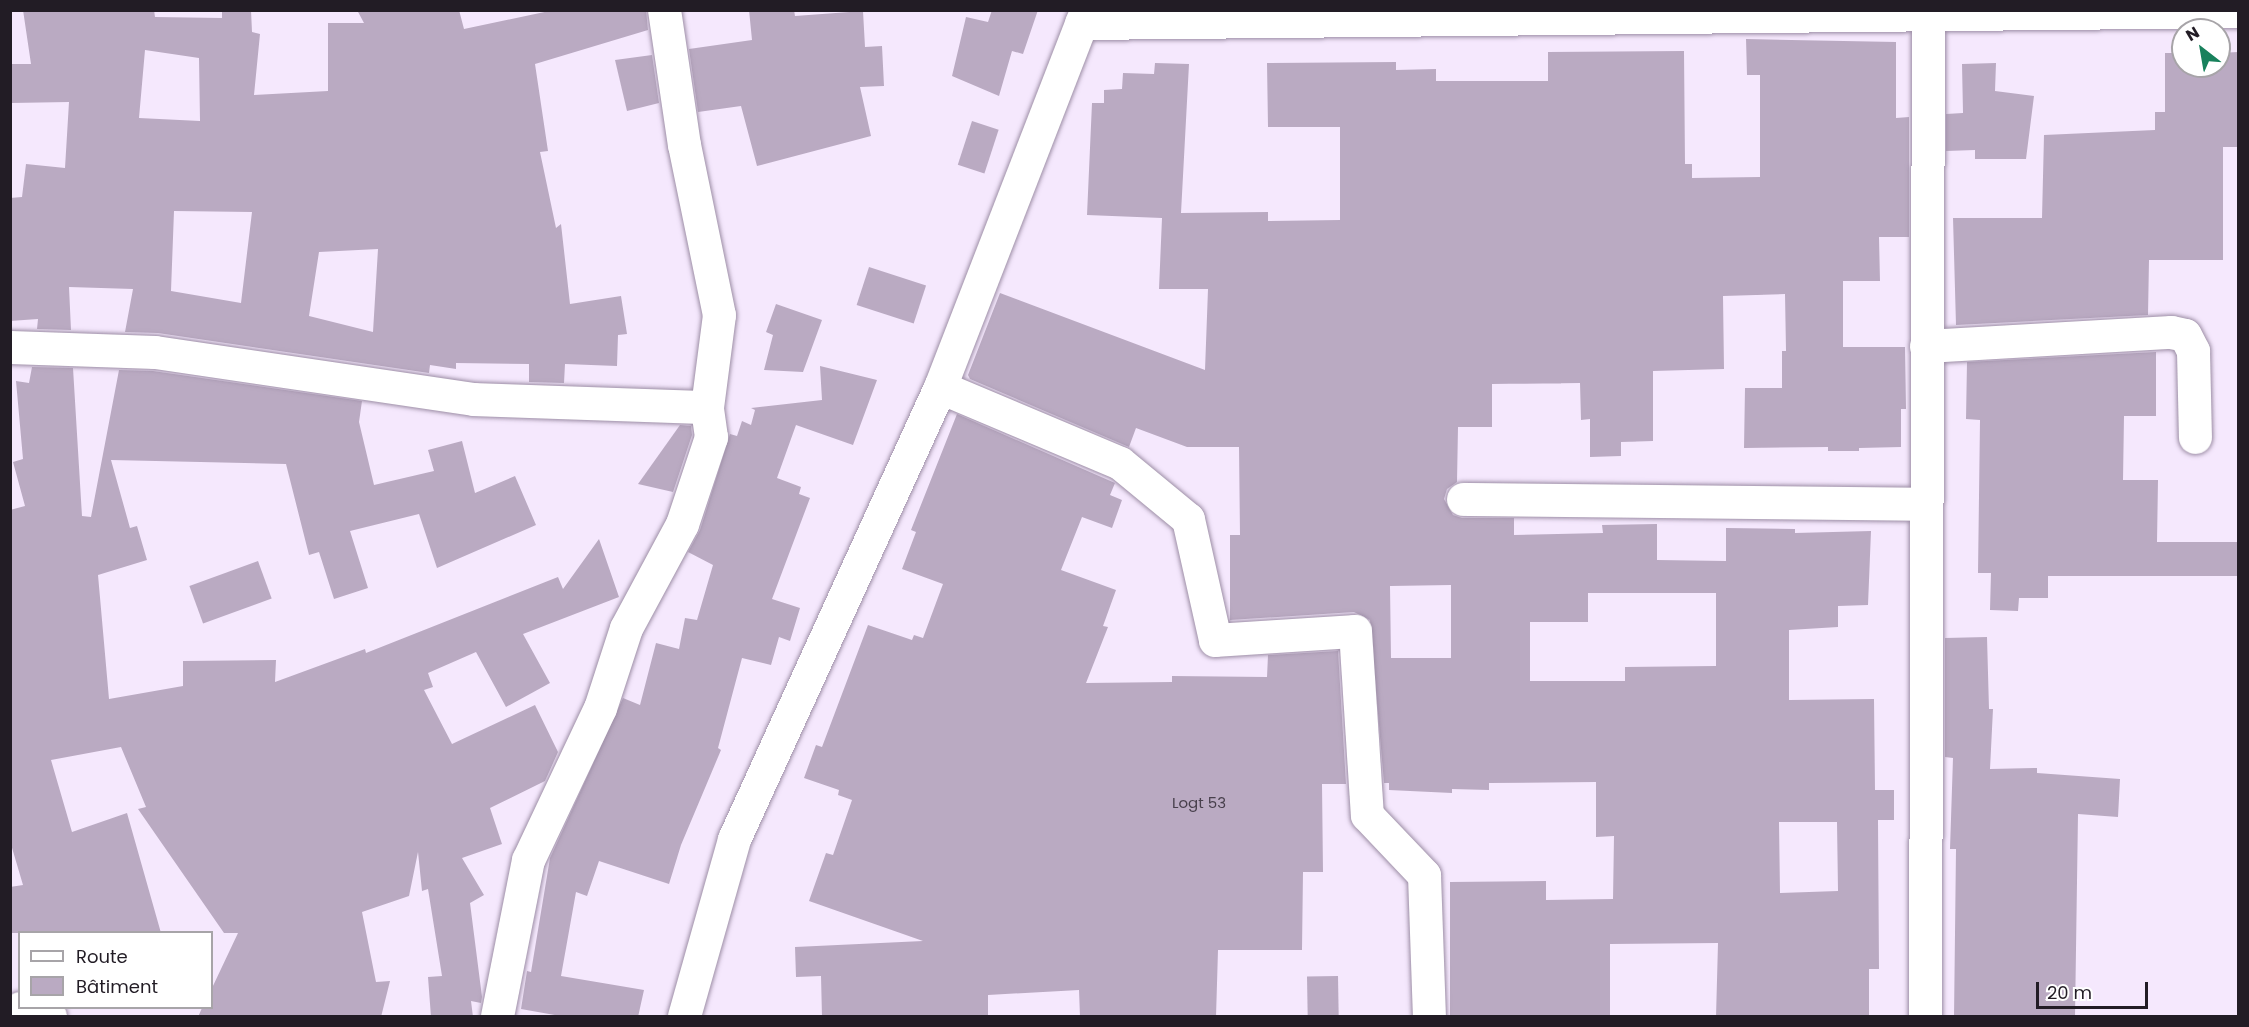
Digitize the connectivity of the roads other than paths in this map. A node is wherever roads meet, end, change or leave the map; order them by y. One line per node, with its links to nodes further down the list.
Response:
1 (664, 10): 10 (street)
2 (2155, 11): 3 (street); 6 (street)
3 (2238, 11)
4 (1515, 15): 5 (street); 6 (street)
5 (1083, 17): 9 (street)
6 (1928, 17): 7 (street)
7 (1926, 346): 11 (street); 13 (street)
8 (10, 347): 10 (street)
9 (940, 387): 15 (street); 16 (street)
10 (707, 407): 14 (street)
11 (2195, 436)
12 (1463, 499): 13 (street)
13 (1926, 504): 17 (street)
14 (497, 1017)
15 (684, 1017)
16 (1429, 1017)
17 (1925, 1017)

